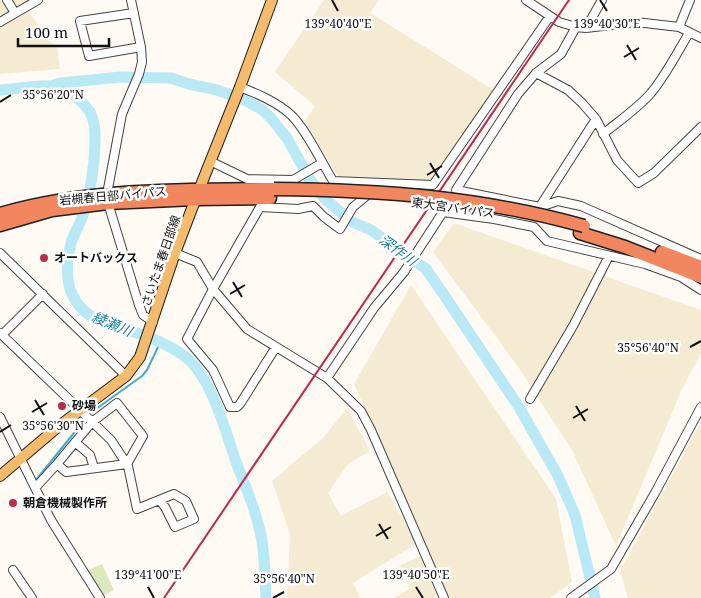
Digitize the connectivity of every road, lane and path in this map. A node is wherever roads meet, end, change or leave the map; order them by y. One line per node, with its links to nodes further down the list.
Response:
1 (7, 0): 8 (street)
2 (38, 0): 8 (street)
3 (131, 0): 9 (street)
4 (272, 0): 19 (main road, さいたま春日部線)
5 (526, 0): 10 (street)
6 (602, 0): 14 (street)
7 (690, 0): 13 (street)
8 (15, 13): 11 (street)
9 (134, 13): 17 (street); 17 (street)
10 (550, 16): 12 (street); 25 (street)
11 (0, 22)
12 (576, 27): 14 (street); 18 (street)
13 (679, 27): 14 (street); 15 (street)
14 (586, 28)
15 (689, 33): 16 (street); 22 (street)
16 (701, 38)
17 (141, 47): 27 (street)
18 (536, 73): 20 (street); 28 (street)
19 (239, 88): 23 (main road, さいたま春日部線); 24 (street)
20 (596, 119): 22 (street); 30 (street)
21 (701, 127): 22 (street)
22 (603, 134)
23 (210, 161): 24 (street); 26 (main road, さいたま春日部線)
24 (322, 163): 25 (street)
25 (382, 183): 44 (street)
26 (197, 194): 27 (highway, 岩槻春日部バイパス); 35 (highway, 東大宮バイパス); 37 (main road, さいたま春日部線)
27 (103, 199): 29 (highway, 岩槻春日部バイパス); 47 (street)
28 (503, 200): 30 (street); 32 (street)
29 (66, 203): 31 (highway, 岩槻春日部バイパス); 33 (highway, 岩槻春日部バイパス)
30 (540, 207): 34 (street); 40 (street)
31 (0, 214)
32 (494, 219): 34 (street); 51 (street)
33 (0, 225)
34 (534, 227): 38 (street)
35 (582, 229): 42 (highway, 東大宮バイパス); 43 (highway, 東大宮バイパス)
36 (0, 253): 39 (street)
37 (175, 253): 44 (street); 47 (main road, さいたま春日部線)
38 (609, 256): 45 (street); 52 (street)
39 (6, 259): 41 (street); 46 (street)
40 (701, 259)
41 (0, 266)
42 (701, 267)
43 (701, 277)
44 (213, 289): 49 (street); 49 (street)
45 (701, 290)
46 (43, 294): 48 (street); 50 (street)
47 (152, 326): 50 (main road, さいたま春日部線)
48 (1, 334): 55 (street)
49 (276, 347): 51 (street)
50 (126, 376): 55 (main road, さいたま春日部線)
51 (328, 378): 67 (street)
52 (530, 399)
53 (701, 407): 68 (street)
54 (0, 417): 57 (street)
55 (87, 417): 56 (street); 57 (main road, さいたま春日部線); 59 (street); 59 (street)
56 (75, 442): 58 (street); 60 (street)
57 (20, 459): 61 (main road, さいたま春日部線); 62 (street)
58 (57, 464): 60 (street); 62 (street)
59 (127, 464): 60 (street); 63 (street)
60 (94, 468)
61 (0, 476)
62 (36, 487): 66 (street)
63 (159, 500): 63 (street)
64 (13, 570): 65 (street)
65 (32, 598)
66 (100, 598)
67 (444, 598)
68 (571, 598)

